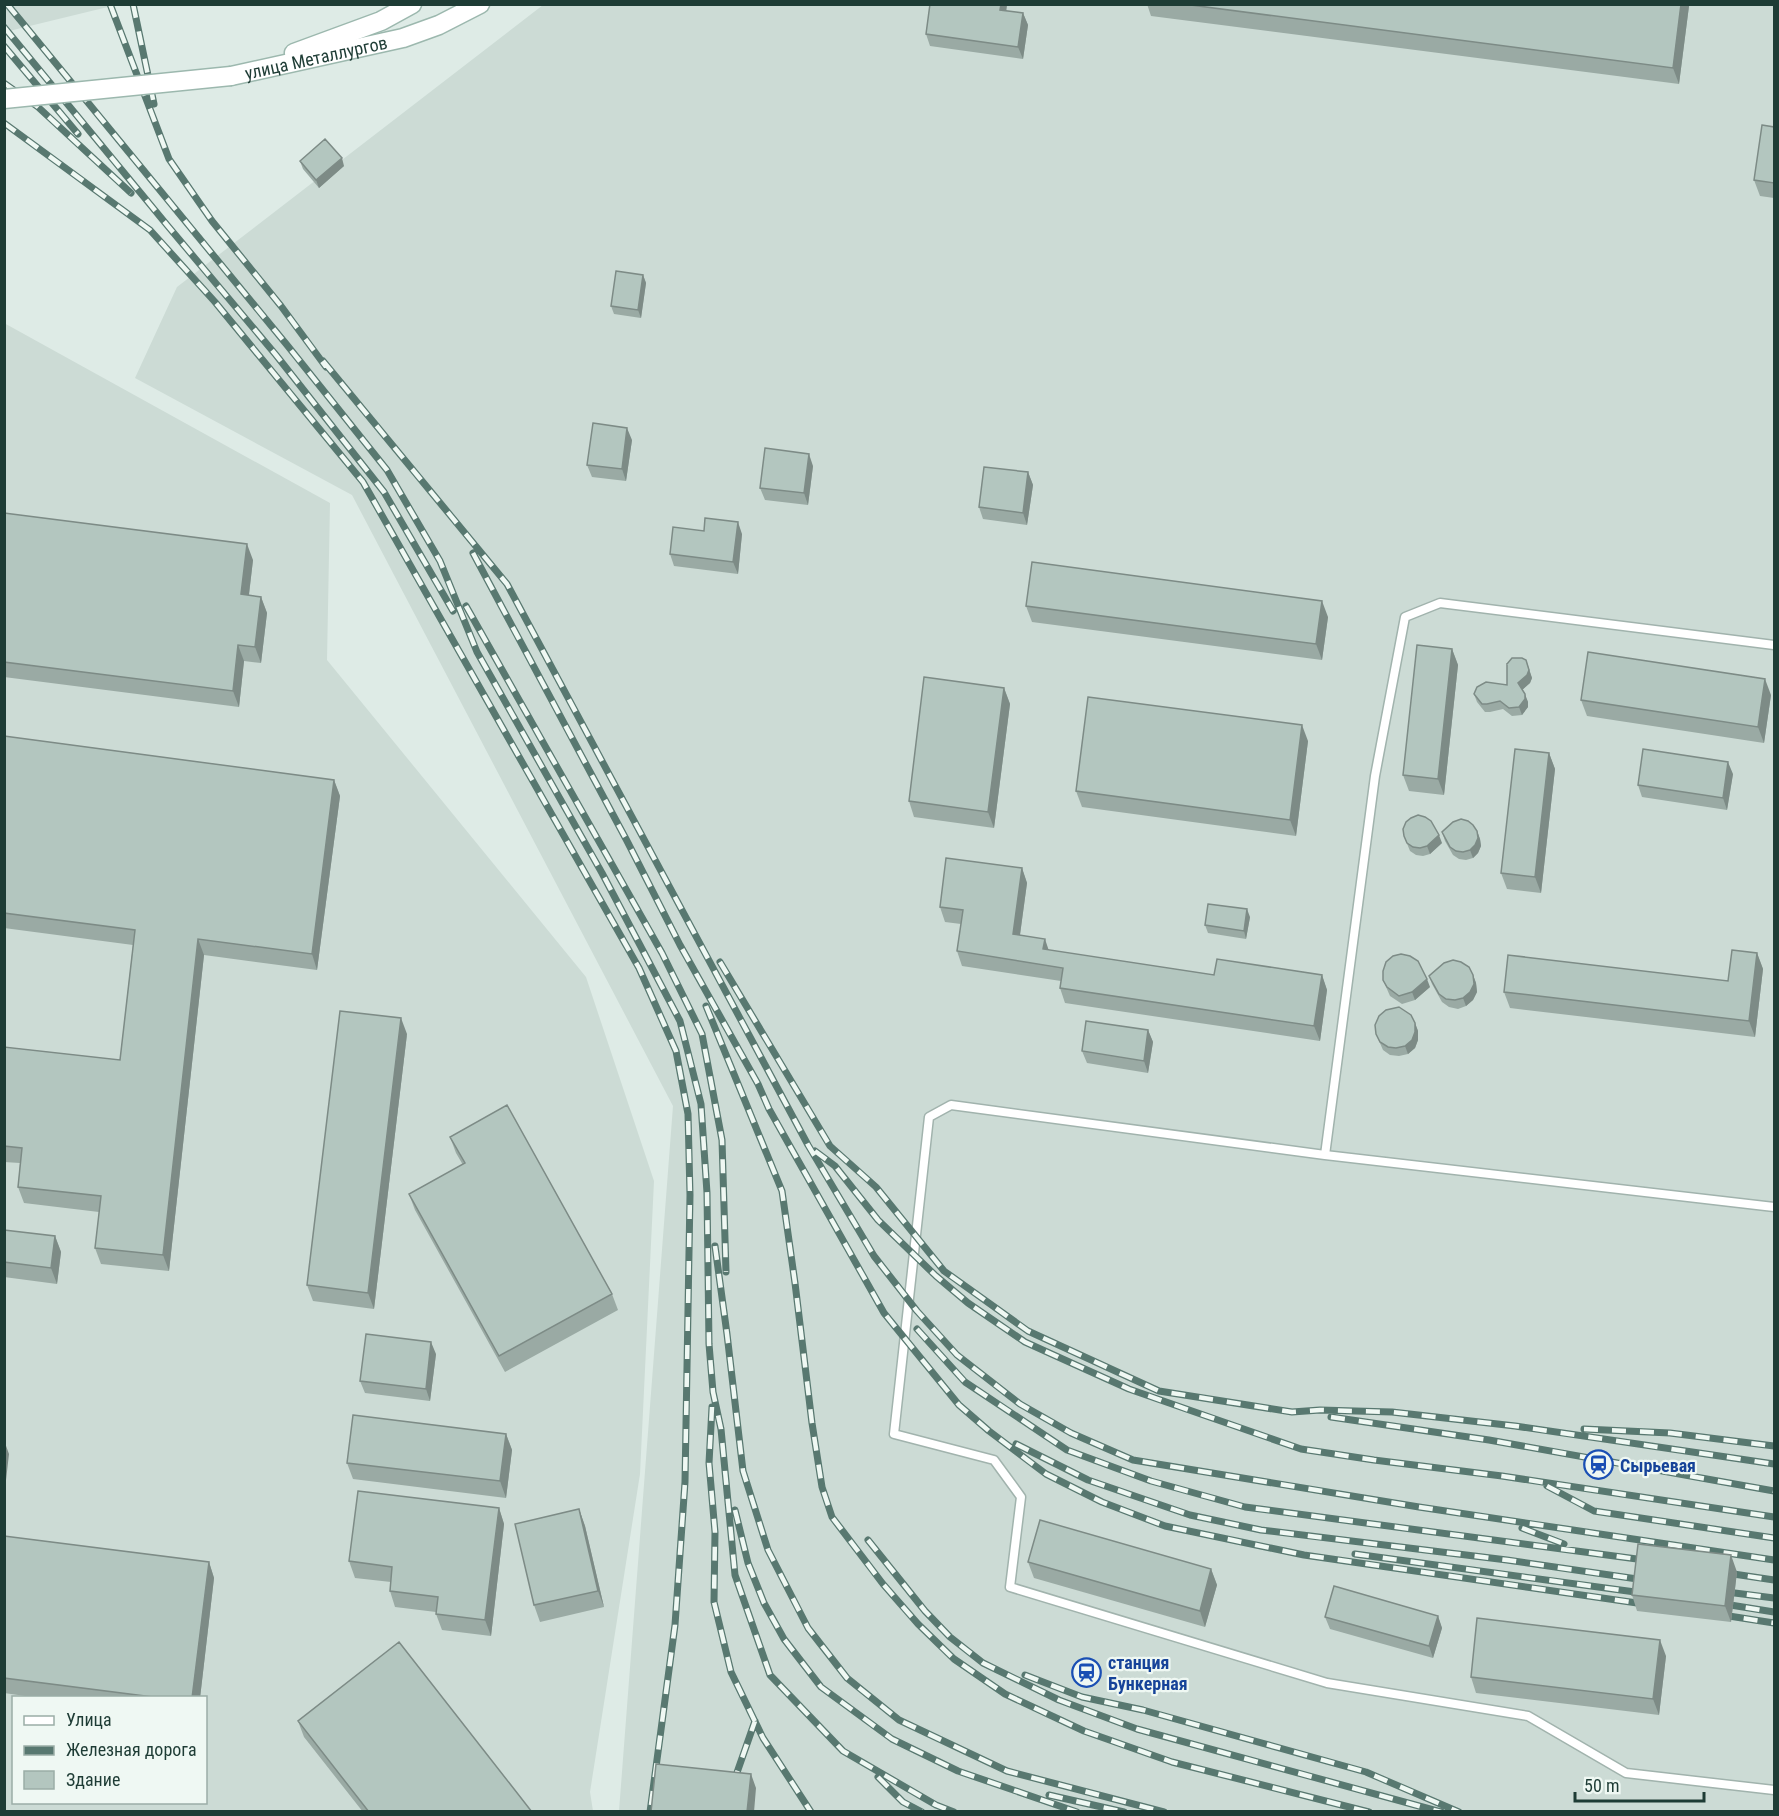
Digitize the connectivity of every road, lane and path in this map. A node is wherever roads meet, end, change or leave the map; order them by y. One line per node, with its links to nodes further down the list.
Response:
1 (412, 4): 3 (main road, улица Металлургов)
2 (480, 4): 3 (main road, улица Металлургов)
3 (231, 76): 4 (main road, bridge)
4 (4, 99)
5 (1774, 645): 6 (lane)
6 (1325, 1155): 7 (lane); 8 (lane)
7 (1774, 1207)
8 (1774, 1790)

